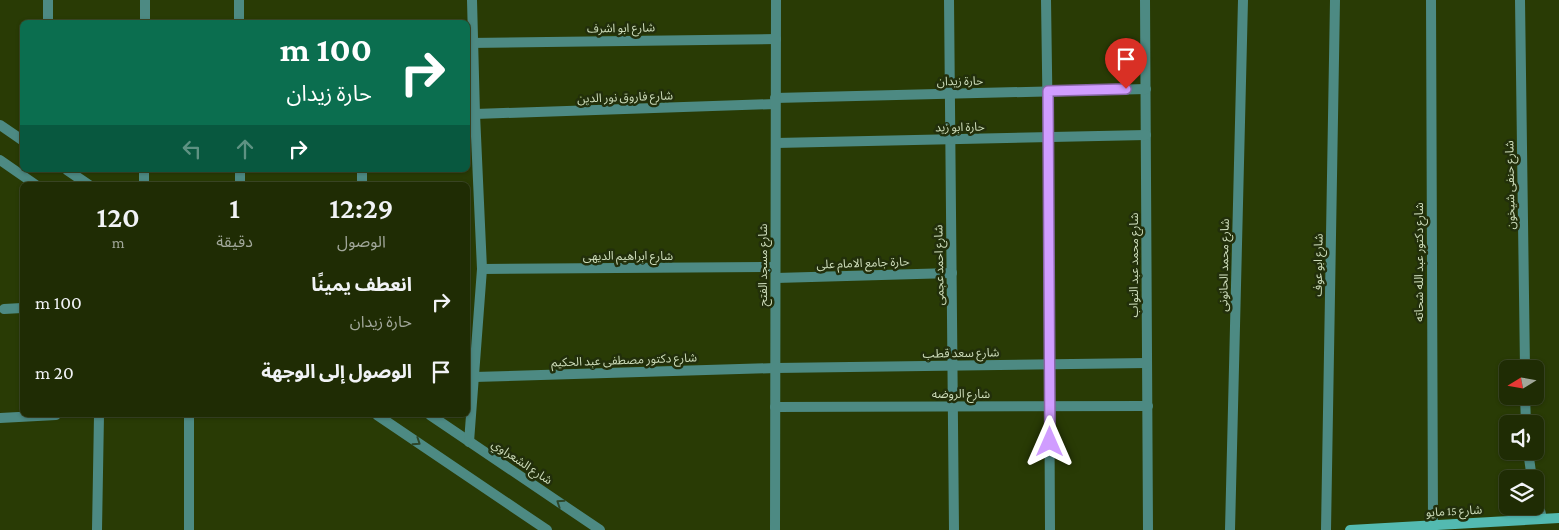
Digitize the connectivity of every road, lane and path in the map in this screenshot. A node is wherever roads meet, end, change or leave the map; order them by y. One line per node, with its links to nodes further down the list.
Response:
1 (48, 0): 13 (street)
2 (145, 0): 14 (street)
3 (239, 0): 15 (street)
4 (472, 0): 17 (street)
5 (776, 0): 16 (street, شارع مسجد الفتح)
6 (949, 0): 20 (street, شارع احمد عجمى)
7 (1046, 0): 19 (street)
8 (1145, 0): 18 (street, شارع محمد عبد التواب)
9 (1243, 0): 68 (street, شارع محمد الحانونى)
10 (1335, 0): 69 (street, شارع ابو عوف)
11 (1431, 0): 59 (street, شارع دكتور عبد الله شحاته)
12 (1520, 0): 39 (street, شارع حنفى شيخون)
13 (48, 20)
14 (145, 20)
15 (239, 20)
16 (776, 39): 17 (street, شارع ابو اشرف); 21 (street, شارع مسجد الفتح)
17 (470, 43): 22 (street)
18 (1146, 89): 19 (street, حارة زيدان); 24 (street, شارع محمد عبد التواب)
19 (1048, 91): 20 (street, حارة زيدان); 25 (street)
20 (950, 94): 21 (street, حارة زيدان); 27 (street, شارع احمد عجمى)
21 (775, 101): 22 (street, شارع فاروق نور الدين); 28 (street, شارع مسجد الفتح)
22 (472, 117): 34 (street)
23 (0, 125): 26 (street)
24 (1146, 135): 25 (street, حارة ابو زيد); 41 (street, شارع محمد عبد التواب)
25 (1048, 137): 27 (street, حارة ابو زيد); 40 (street)
26 (20, 139)
27 (950, 139): 28 (street, حارة ابو زيد); 35 (street, شارع احمد عجمى)
28 (776, 143): 33 (street, شارع مسجد الفتح)
29 (0, 160): 31 (street)
30 (70, 172): 32 (street)
31 (32, 182)
32 (85, 182)
33 (775, 267): 34 (street, شارع ابراهيم الديهى); 36 (street, شارع مسجد الفتح)
34 (482, 269): 44 (street)
35 (952, 273): 36 (street, حارة جامع الامام على); 42 (street, شارع احمد عجمى)
36 (776, 278): 43 (street, شارع مسجد الفتح)
37 (20, 308): 38 (street)
38 (4, 309)
39 (1525, 360)
40 (1049, 364): 41 (street, شارع سعد قطب); 42 (street, شارع سعد قطب); 48 (street)
41 (1147, 364): 45 (street, شارع محمد عبد التواب)
42 (952, 366): 43 (street, شارع سعد قطب); 47 (street, شارع احمد عجمى)
43 (776, 368): 44 (street, شارع دكتور مصطفى عبد الحكيم); 46 (street, شارع مسجد الفتح)
44 (474, 377): 55 (street)
45 (1148, 406): 48 (street, شارع الروضه); 67 (street, شارع محمد عبد التواب)
46 (775, 407): 47 (street, شارع الروضه); 64 (street, شارع مسجد الفتح)
47 (953, 407): 48 (street, شارع الروضه); 65 (street, شارع احمد عجمى)
48 (1050, 407): 66 (street)
49 (20, 417): 54 (street)
50 (99, 417): 60 (street)
51 (189, 417): 61 (street)
52 (379, 417): 62 (street, one-way to 62)
53 (433, 417): 55 (street, شارع الشعراوي)
54 (0, 418)
55 (469, 442): 63 (street, شارع الشعراوي, one-way to 55)
56 (1541, 515): 57 (street)
57 (1542, 518): 58 (main road, شارع 15 مايو); 59 (main road, شارع 15 مايو)
58 (1559, 518)
59 (1433, 525): 70 (main road, شارع 15 مايو)
60 (97, 530)
61 (189, 530)
62 (547, 530)
63 (600, 530)
64 (775, 530)
65 (954, 530)
66 (1050, 530)
67 (1148, 530)
68 (1230, 530)
69 (1326, 530)
70 (1350, 530)

